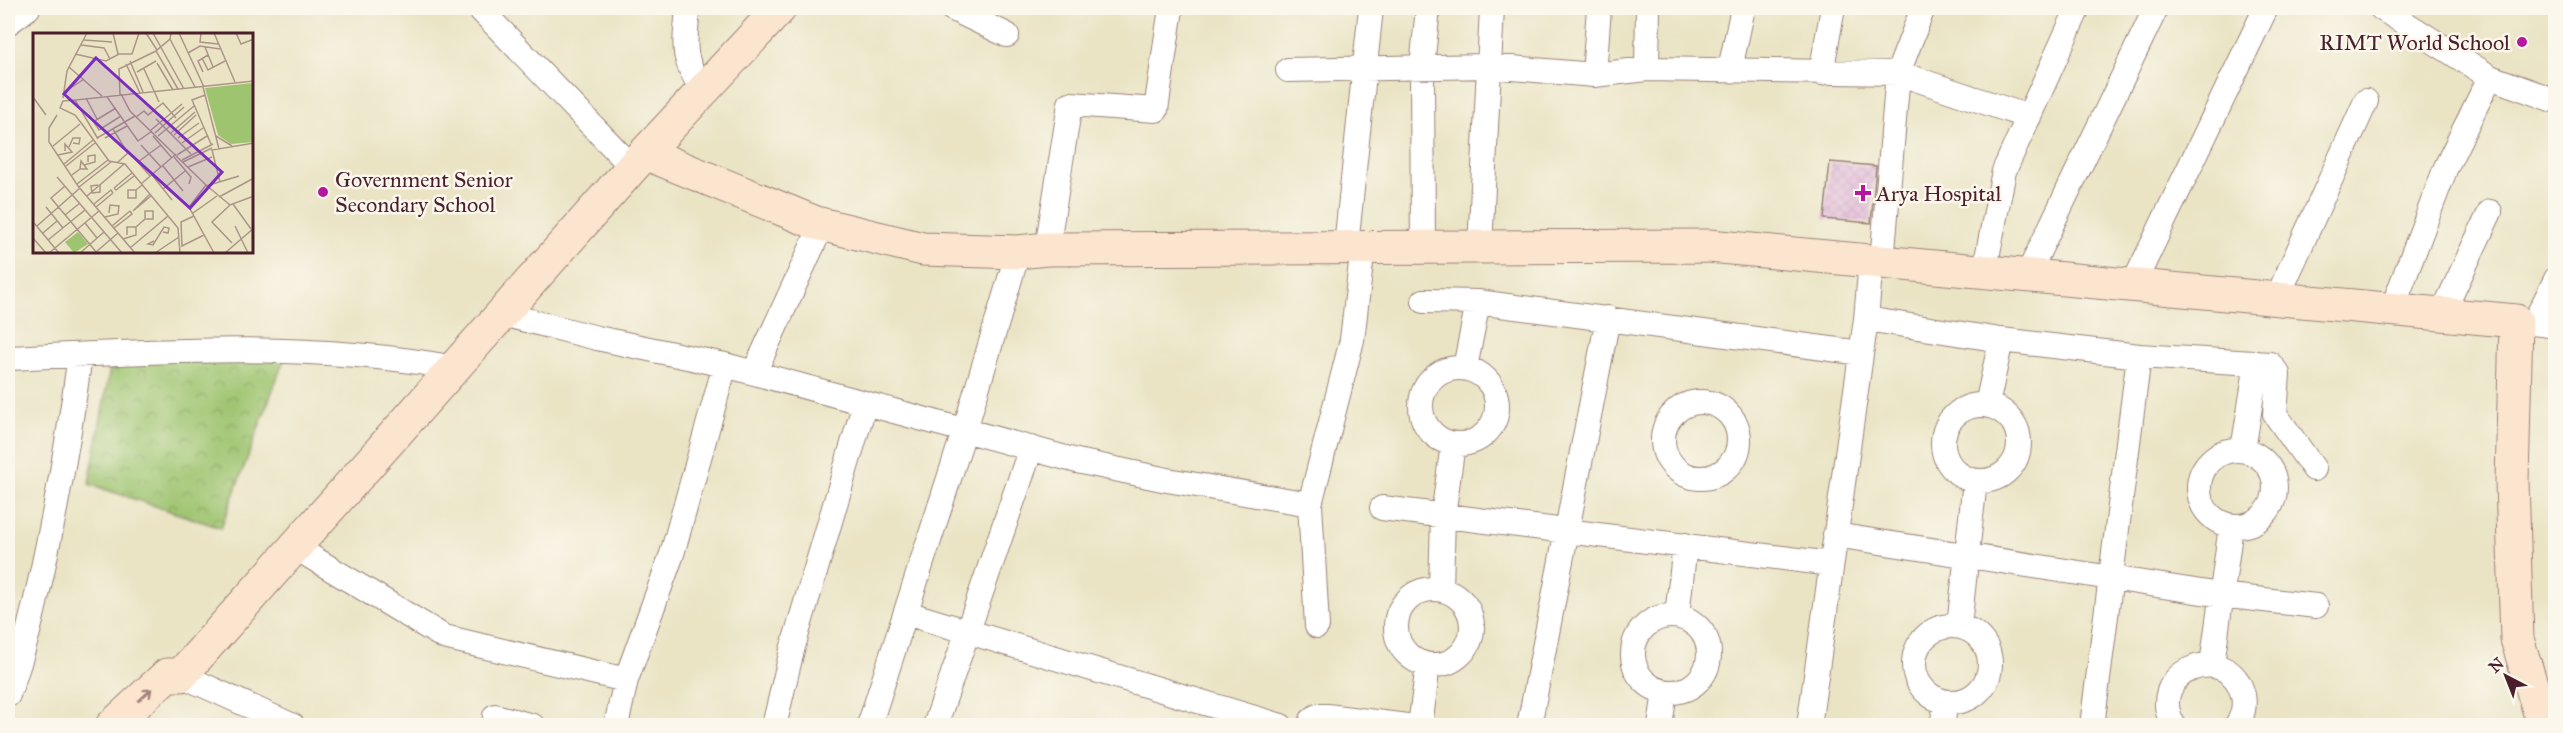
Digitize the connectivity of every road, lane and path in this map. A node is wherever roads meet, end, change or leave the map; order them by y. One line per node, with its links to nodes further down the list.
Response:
1 (28, 8): 19 (street)
2 (478, 8): 35 (street)
3 (688, 8): 31 (street)
4 (780, 8): 31 (street)
5 (951, 8): 20 (street)
6 (1171, 8): 41 (street)
7 (1371, 8): 22 (street)
8 (1428, 8): 23 (street)
9 (1492, 8): 21 (street)
10 (1599, 8): 29 (street)
11 (1648, 8): 25 (street)
12 (1743, 8): 26 (street)
13 (1833, 8): 27 (street)
14 (1923, 8): 28 (street)
15 (2078, 8): 34 (street)
16 (2156, 8): 44 (street)
17 (2266, 8): 46 (street)
18 (2381, 8): 30 (street)
19 (8, 23)
20 (1007, 35)
21 (1488, 66): 23 (street); 29 (street); 40 (street)
22 (1367, 68): 23 (street); 24 (street); 38 (street)
23 (1422, 68): 39 (street)
24 (1288, 69)
25 (1647, 69): 26 (street); 29 (street)
26 (1730, 69): 27 (street)
27 (1821, 73): 28 (street)
28 (1898, 73): 34 (street); 42 (street)
29 (1594, 75)
30 (2490, 77): 33 (street); 50 (street)
31 (702, 90): 35 (street)
32 (2366, 101): 47 (street)
33 (2556, 101)
34 (2029, 117): 43 (street)
35 (639, 160): 37 (street); 51 (street)
36 (2490, 212): 52 (street)
37 (822, 225): 41 (street); 65 (street)
38 (1354, 246): 39 (street); 41 (street); 74 (street)
39 (1423, 247): 40 (street)
40 (1480, 247): 42 (street)
41 (1033, 251): 68 (street)
42 (1877, 262): 43 (street); 54 (street)
43 (1984, 273): 44 (street)
44 (2027, 276): 46 (street)
45 (2556, 279): 55 (street)
46 (2133, 285): 47 (street)
47 (2277, 298): 50 (street)
48 (1424, 301): 49 (street)
49 (1478, 302): 53 (street); 64 (street)
50 (2393, 308): 52 (street)
51 (502, 314): 62 (street); 63 (street)
52 (2442, 314): 55 (street)
53 (1608, 318): 57 (street); 78 (street)
54 (1866, 319): 56 (street); 57 (street)
55 (2535, 323): 120 (street)
56 (2001, 340): 59 (street); 67 (street)
57 (1861, 353): 79 (street)
58 (80, 355): 60 (street); 63 (street); 98 (street)
59 (2139, 356): 61 (street); 84 (street)
60 (8, 358)
61 (2257, 363): 71 (street); 72 (street)
62 (725, 365): 65 (street); 96 (street)
63 (455, 368): 81 (street)
64 (1465, 368): 69 (street); 69 (street)
65 (754, 373): 66 (street)
66 (865, 403): 68 (street); 106 (street)
67 (1988, 405): 73 (street); 73 (street)
68 (965, 429): 70 (street); 88 (street)
69 (1453, 444): 76 (street)
70 (1031, 448): 74 (street); 92 (street)
71 (2243, 450): 77 (street); 77 (street)
72 (2314, 469)
73 (1975, 481): 82 (street)
74 (1310, 504): 90 (street)
75 (1382, 508): 76 (street)
76 (1443, 516): 78 (street); 85 (street)
77 (2230, 526): 86 (street)
78 (1567, 531): 80 (street); 113 (street)
79 (1835, 535): 82 (street); 83 (street)
80 (1685, 545): 83 (street); 89 (street)
81 (293, 546): 95 (street); 96 (street)
82 (1968, 555): 84 (street); 91 (street)
83 (1831, 564): 115 (street)
84 (2111, 576): 86 (street); 117 (street)
85 (1441, 589): 93 (street); 93 (street)
86 (2221, 595): 87 (street); 94 (street)
87 (2316, 606)
88 (906, 613): 92 (street); 107 (street)
89 (1677, 616): 97 (street); 97 (street)
90 (1317, 626)
91 (1959, 626): 99 (street); 99 (street)
92 (966, 631): 108 (street); 109 (street)
93 (1428, 665): 112 (street)
94 (2212, 665): 118 (street); 119 (street)
95 (181, 675): 101 (street, one-way to 95); 102 (street); 103 (street)
96 (626, 680): 105 (street)
97 (1665, 692): 114 (street)
98 (8, 695)
99 (1946, 702): 116 (street)
100 (495, 716): 104 (street)
101 (112, 726)
102 (146, 726)
103 (293, 726)
104 (533, 726)
105 (616, 726)
106 (774, 726)
107 (869, 726)
108 (935, 726)
109 (1281, 726)
110 (1312, 726): 111 (street)
111 (1407, 726)
112 (1420, 726)
113 (1529, 726)
114 (1660, 726)
115 (1809, 726)
116 (1942, 726)
117 (2091, 726)
118 (2174, 726)
119 (2236, 726)
120 (2544, 726)

